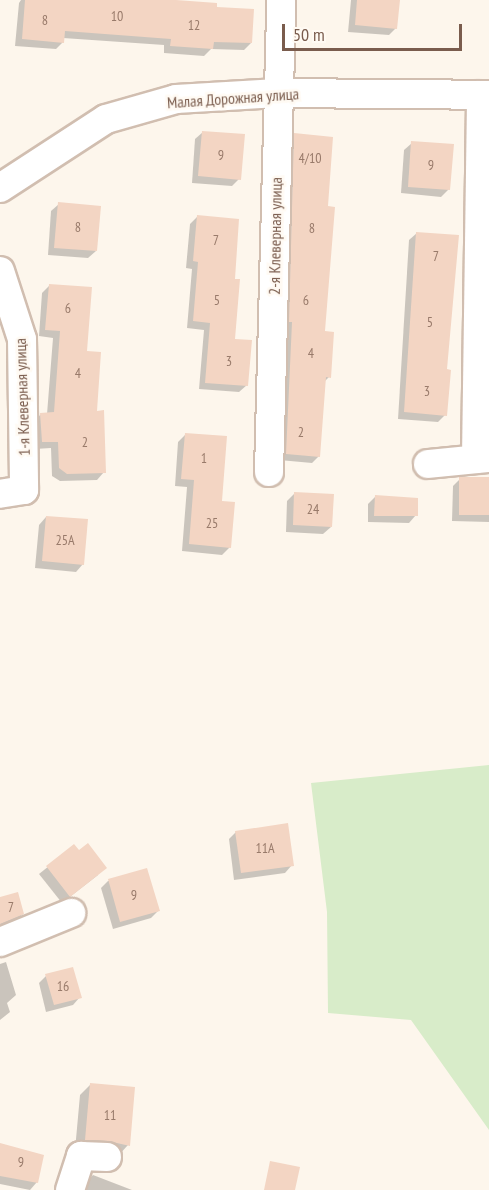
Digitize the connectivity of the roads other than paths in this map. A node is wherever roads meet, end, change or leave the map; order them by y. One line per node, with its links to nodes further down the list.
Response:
1 (281, 0): 2 (street, 2-я Клеверная улица)
2 (278, 93): 3 (street, Малая Дорожная улица); 4 (street, Малая Дорожная улица); 8 (street, 2-я Клеверная улица)
3 (485, 95): 6 (street)
4 (0, 188)
5 (0, 271): 9 (street, 1-я Клеверная улица)
6 (483, 459): 7 (street)
7 (428, 464)
8 (269, 472)
9 (12, 492)
10 (71, 913): 11 (street)
11 (0, 942)
12 (107, 1157): 13 (street)
13 (70, 1190)

